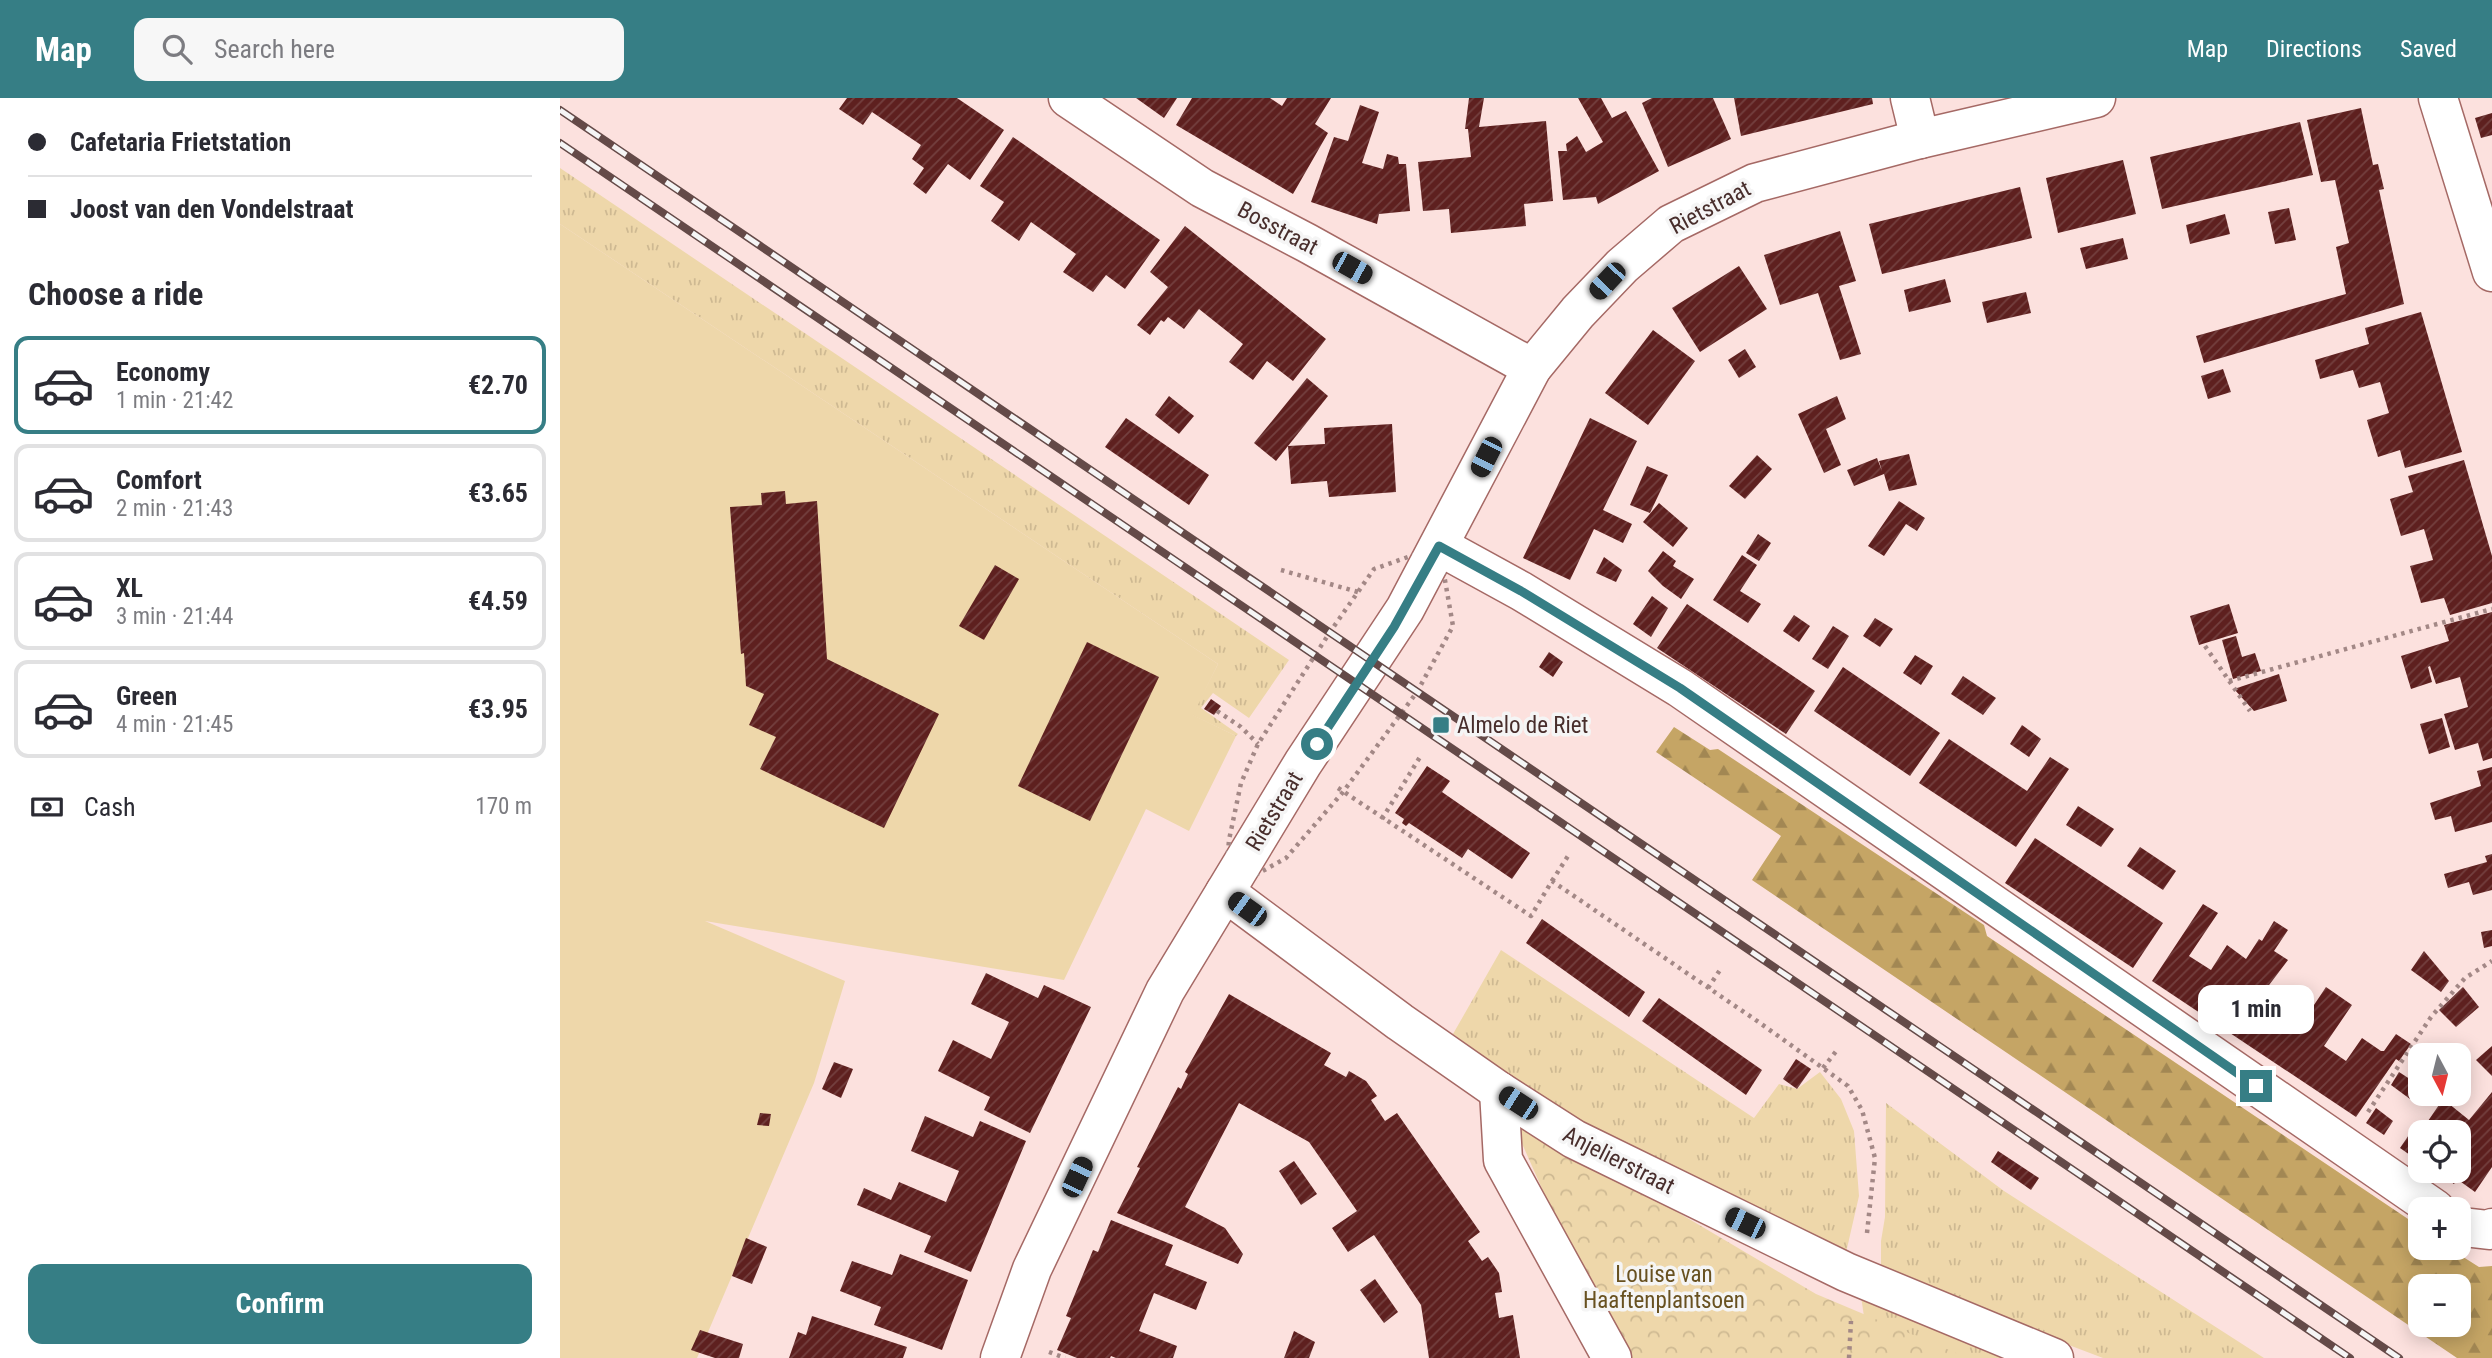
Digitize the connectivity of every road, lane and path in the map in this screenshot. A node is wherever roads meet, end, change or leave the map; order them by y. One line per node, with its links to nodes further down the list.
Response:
1 (1068, 98): 7 (street, Bosstraat)
2 (1910, 98): 5 (street)
3 (2096, 98): 5 (street, Rietstraat)
4 (2438, 98): 6 (street)
5 (1920, 139): 7 (street, Rietstraat)
6 (2492, 272)
7 (1532, 368): 8 (street, Rietstraat)
8 (1439, 546): 10 (street, Rietstraat); 30 (street)
9 (1281, 570): 10 (path)
10 (1405, 609): 18 (street, Rietstraat)
11 (2492, 609): 13 (path)
12 (2205, 646): 13 (path)
13 (2230, 681): 15 (path)
14 (1217, 711): 16 (path)
15 (2250, 711)
16 (1258, 744)
17 (1420, 757): 19 (path)
18 (1303, 763): 19 (path); 22 (street, Rietstraat)
19 (1382, 819): 21 (path)
20 (1568, 856): 21 (path)
21 (1552, 881): 25 (path)
22 (1225, 892): 28 (street, Anjelierstraat); 34 (street, Rietstraat)
23 (2492, 961): 29 (path)
24 (1722, 967): 25 (path)
25 (1708, 988): 27 (path)
26 (1837, 1049): 27 (path)
27 (1823, 1068): 33 (path)
28 (1499, 1091): 33 (street, Anjelierstraat); 35 (street)
29 (2371, 1106)
30 (2418, 1197)
31 (2471, 1228): 32 (street)
32 (2492, 1228)
33 (1862, 1277): 36 (street, Anjelierstraat)
34 (1000, 1358)
35 (1612, 1358)
36 (2053, 1358)

